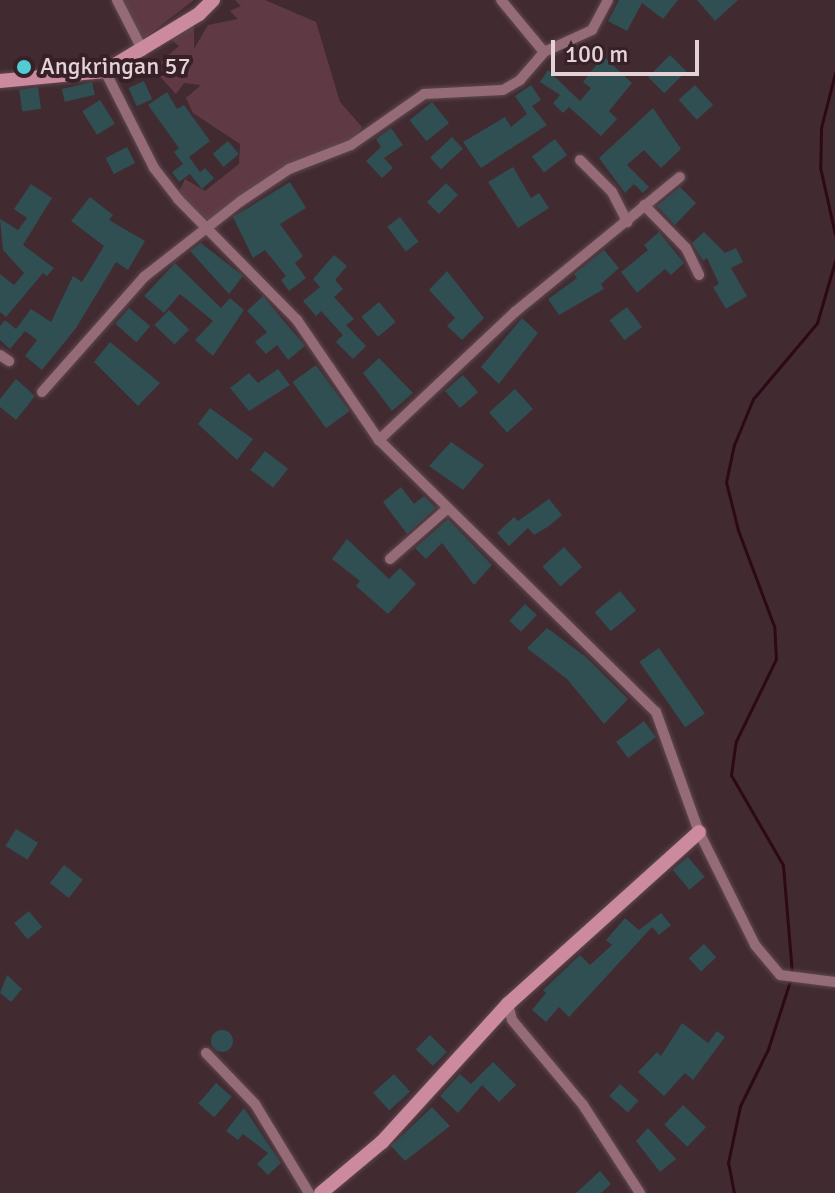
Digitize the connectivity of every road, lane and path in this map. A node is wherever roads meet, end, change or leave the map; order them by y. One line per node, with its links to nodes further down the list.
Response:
1 (117, 0): 5 (street)
2 (213, 0): 5 (street)
3 (501, 0): 6 (street)
4 (608, 0): 6 (street)
5 (143, 51): 7 (street)
6 (544, 52): 13 (street)
7 (105, 71): 8 (street); 13 (street)
8 (0, 81)
9 (580, 160): 12 (street)
10 (680, 177): 11 (street)
11 (644, 205): 12 (street); 14 (street)
12 (627, 222): 16 (street)
13 (207, 227): 15 (street); 16 (street)
14 (699, 275)
15 (42, 392)
16 (379, 440): 17 (street)
17 (447, 509): 18 (street); 19 (street)
18 (390, 559)
19 (699, 832): 20 (street); 21 (street)
20 (835, 982)
21 (508, 1004): 24 (street); 25 (street)
22 (206, 1053): 23 (street)
23 (309, 1193)
24 (321, 1193)
25 (640, 1193)

